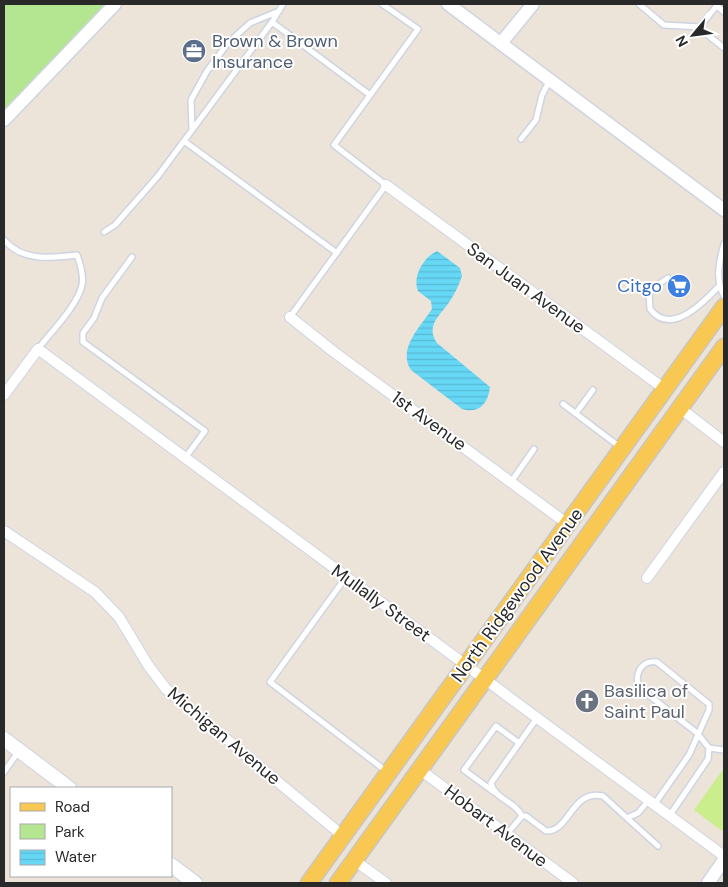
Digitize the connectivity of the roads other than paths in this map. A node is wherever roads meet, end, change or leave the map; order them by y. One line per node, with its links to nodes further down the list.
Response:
1 (115, 4): 16 (street)
2 (283, 4): 8 (lane)
3 (382, 4): 15 (lane)
4 (448, 4): 12 (street)
5 (534, 4): 12 (street)
6 (639, 4): 11 (lane)
7 (717, 5): 9 (lane); 11 (lane)
8 (279, 10): 10 (lane); 17 (lane)
9 (724, 12)
10 (272, 22): 15 (lane); 17 (lane)
11 (700, 27): 13 (lane)
12 (501, 43): 14 (street)
13 (724, 48)
14 (550, 79): 18 (lane); 21 (street)
15 (370, 95): 20 (lane)
16 (4, 120)
17 (192, 130): 19 (lane)
18 (521, 139)
19 (184, 141): 22 (lane); 25 (lane)
20 (386, 185): 25 (lane); 36 (street, San Juan Avenue)
21 (721, 206)
22 (104, 232)
23 (4, 240): 34 (lane)
24 (724, 244): 26 (lane)
25 (337, 253): 32 (lane)
26 (723, 253): 29 (lane)
27 (132, 257): 44 (lane)
28 (668, 278): 29 (lane)
29 (719, 286): 30 (lane)
30 (724, 296)
31 (724, 307): 36 (main road, North Ridgewood Avenue)
32 (290, 317): 46 (street, 1st Avenue)
33 (724, 347): 39 (main road, North Ridgewood Avenue)
34 (38, 349): 37 (street); 44 (street, Mullally Street)
35 (593, 390): 40 (lane)
36 (666, 390): 42 (main road, North Ridgewood Avenue)
37 (4, 395)
38 (563, 404): 40 (lane)
39 (681, 409): 41 (street); 52 (main road, North Ridgewood Avenue)
40 (576, 413): 42 (lane)
41 (724, 442)
42 (623, 449): 47 (main road, North Ridgewood Avenue)
43 (534, 450): 46 (lane)
44 (184, 459): 49 (street, Mullally Street)
45 (724, 472): 50 (street)
46 (511, 482): 47 (street, 1st Avenue)
47 (569, 525): 51 (main road, North Ridgewood Avenue)
48 (4, 531): 70 (street, Michigan Avenue)
49 (346, 577): 51 (street, Mullally Street); 62 (lane)
50 (648, 578)
51 (466, 666): 52 (street, Mullally Street); 62 (main road, North Ridgewood Avenue)
52 (485, 680): 53 (street, Mullally Street); 60 (main road, North Ridgewood Avenue)
53 (537, 718): 56 (lane); 65 (street, Mullally Street)
54 (697, 733): 54 (lane); 57 (lane); 65 (lane)
55 (4, 739): 59 (main road)
56 (519, 743): 64 (lane); 64 (lane)
57 (709, 748): 58 (lane); 67 (lane)
58 (724, 750)
59 (19, 751): 61 (lane); 63 (main road)
60 (419, 770): 69 (street, Hobart Avenue); 73 (main road, North Ridgewood Avenue)
61 (4, 772)
62 (389, 773): 70 (main road, North Ridgewood Avenue)
63 (68, 787)
64 (496, 793): 66 (lane)
65 (651, 802): 67 (street, Mullally Street); 68 (lane)
66 (522, 816): 68 (lane); 69 (lane)
67 (669, 816): 72 (street, Mullally Street)
68 (626, 818): 71 (lane)
69 (507, 835): 80 (street, Hobart Avenue)
70 (343, 836): 77 (main road, North Ridgewood Avenue)
71 (658, 846)
72 (724, 856)
73 (354, 860): 78 (main road, North Ridgewood Avenue); 79 (street)
74 (724, 860): 81 (street)
75 (172, 866): 76 (main road)
76 (195, 883)
77 (309, 883)
78 (338, 883)
79 (386, 883)
80 (573, 883)
81 (708, 883)

